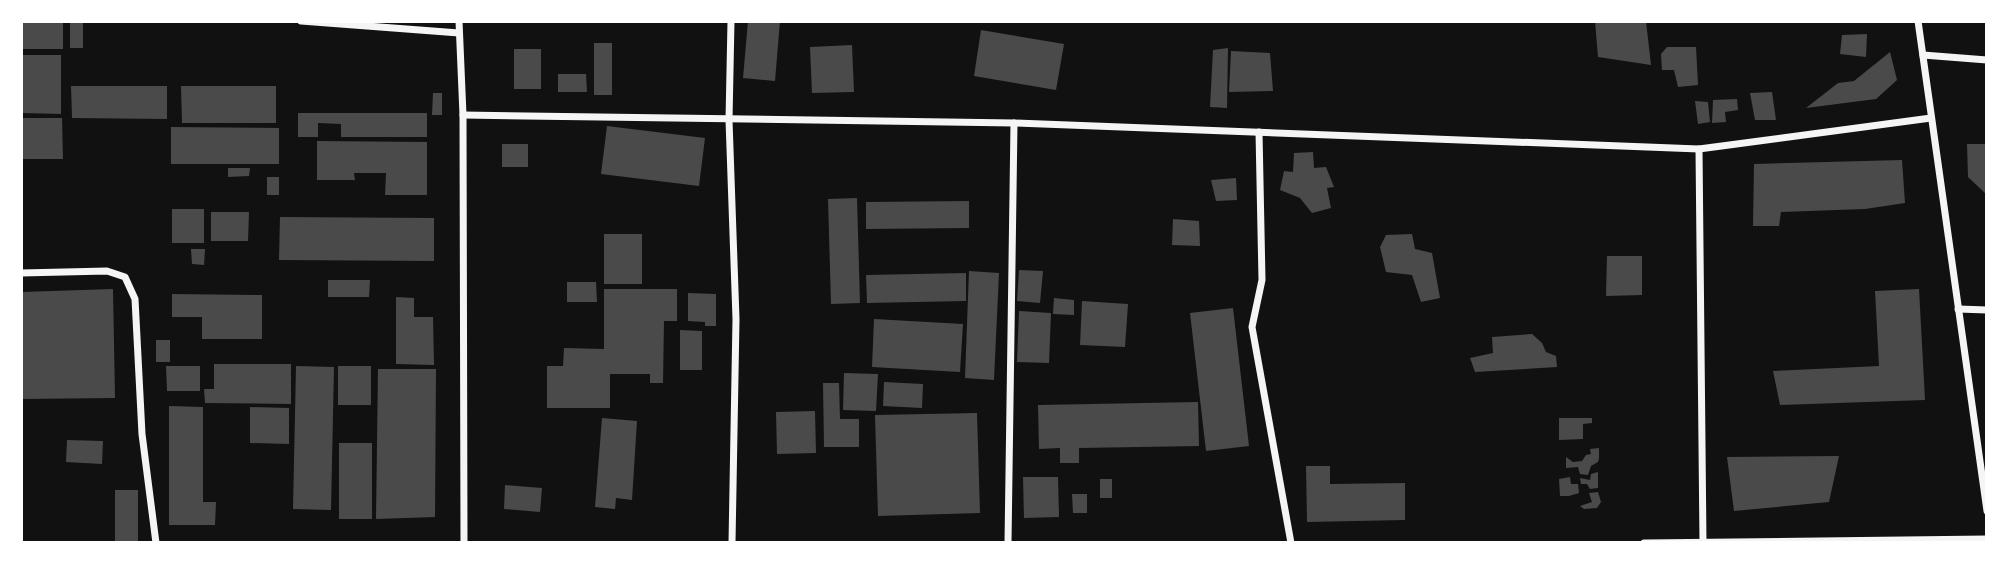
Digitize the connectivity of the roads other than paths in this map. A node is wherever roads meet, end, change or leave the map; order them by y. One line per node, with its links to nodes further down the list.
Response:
1 (301, 21): 5 (street)
2 (458, 21): 5 (street)
3 (730, 21): 10 (street)
4 (1918, 21): 6 (street)
5 (459, 33): 8 (street)
6 (1923, 55): 7 (street); 9 (street)
7 (1987, 60)
8 (463, 115): 10 (street); 21 (street)
9 (1931, 118): 13 (street); 15 (street)
10 (729, 120): 11 (street); 22 (street)
11 (1014, 123): 12 (street); 23 (street)
12 (1259, 132): 13 (street); 24 (street)
13 (1699, 149): 19 (street)
14 (21, 273): 20 (street)
15 (1958, 309): 16 (street); 17 (street)
16 (1987, 310)
17 (1987, 511)
18 (1987, 539): 19 (street)
19 (1703, 542): 25 (street)
20 (156, 543)
21 (464, 543)
22 (732, 543)
23 (1008, 543)
24 (1291, 543)
25 (1644, 543)

